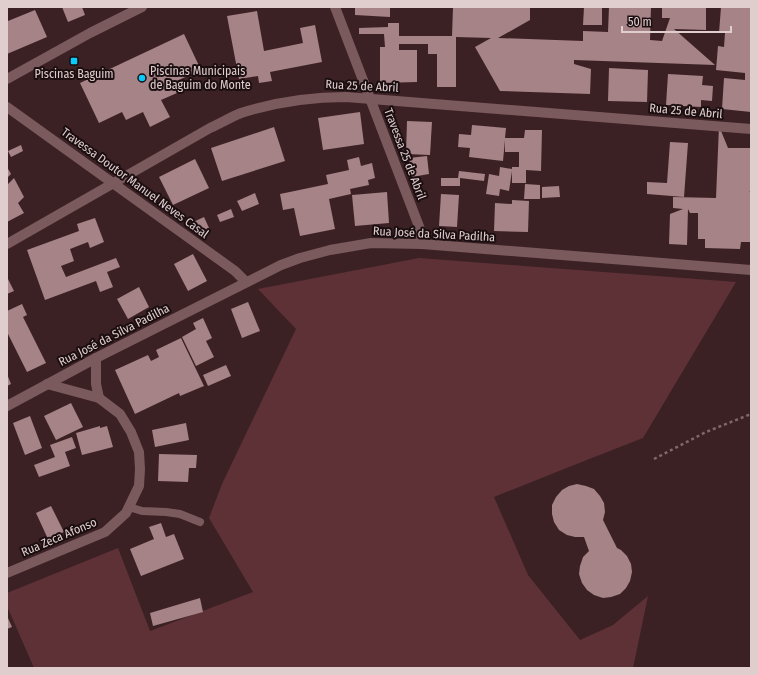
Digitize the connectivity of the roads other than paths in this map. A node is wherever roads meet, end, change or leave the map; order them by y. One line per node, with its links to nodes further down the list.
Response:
1 (142, 7): 3 (street)
2 (335, 7): 4 (street, Travessa 25 de Abril)
3 (7, 79)
4 (370, 99): 6 (street, Rua 25 de Abril); 7 (street, Rua 25 de Abril); 9 (street, Travessa 25 de Abril)
5 (7, 107): 7 (street, Travessa Doutor Manuel Neves Casal)
6 (751, 129)
7 (114, 183): 8 (street, Rua 25 de Abril); 11 (street, Travessa Doutor Manuel Neves Casal)
8 (7, 244)
9 (422, 244): 10 (street, Rua José da Silva Padilha); 11 (street, Rua José da Silva Padilha)
10 (751, 270)
11 (246, 282): 12 (street, Rua José da Silva Padilha)
12 (96, 358): 13 (street, Rua José da Silva Padilha); 14 (street)
13 (47, 384): 14 (street, Rua Zeca Afonso); 15 (street, Rua José da Silva Padilha)
14 (99, 398): 16 (street, Rua Zeca Afonso)
15 (7, 406)
16 (129, 507): 17 (lane); 18 (street, Rua Zeca Afonso)
17 (200, 522)
18 (7, 573)

